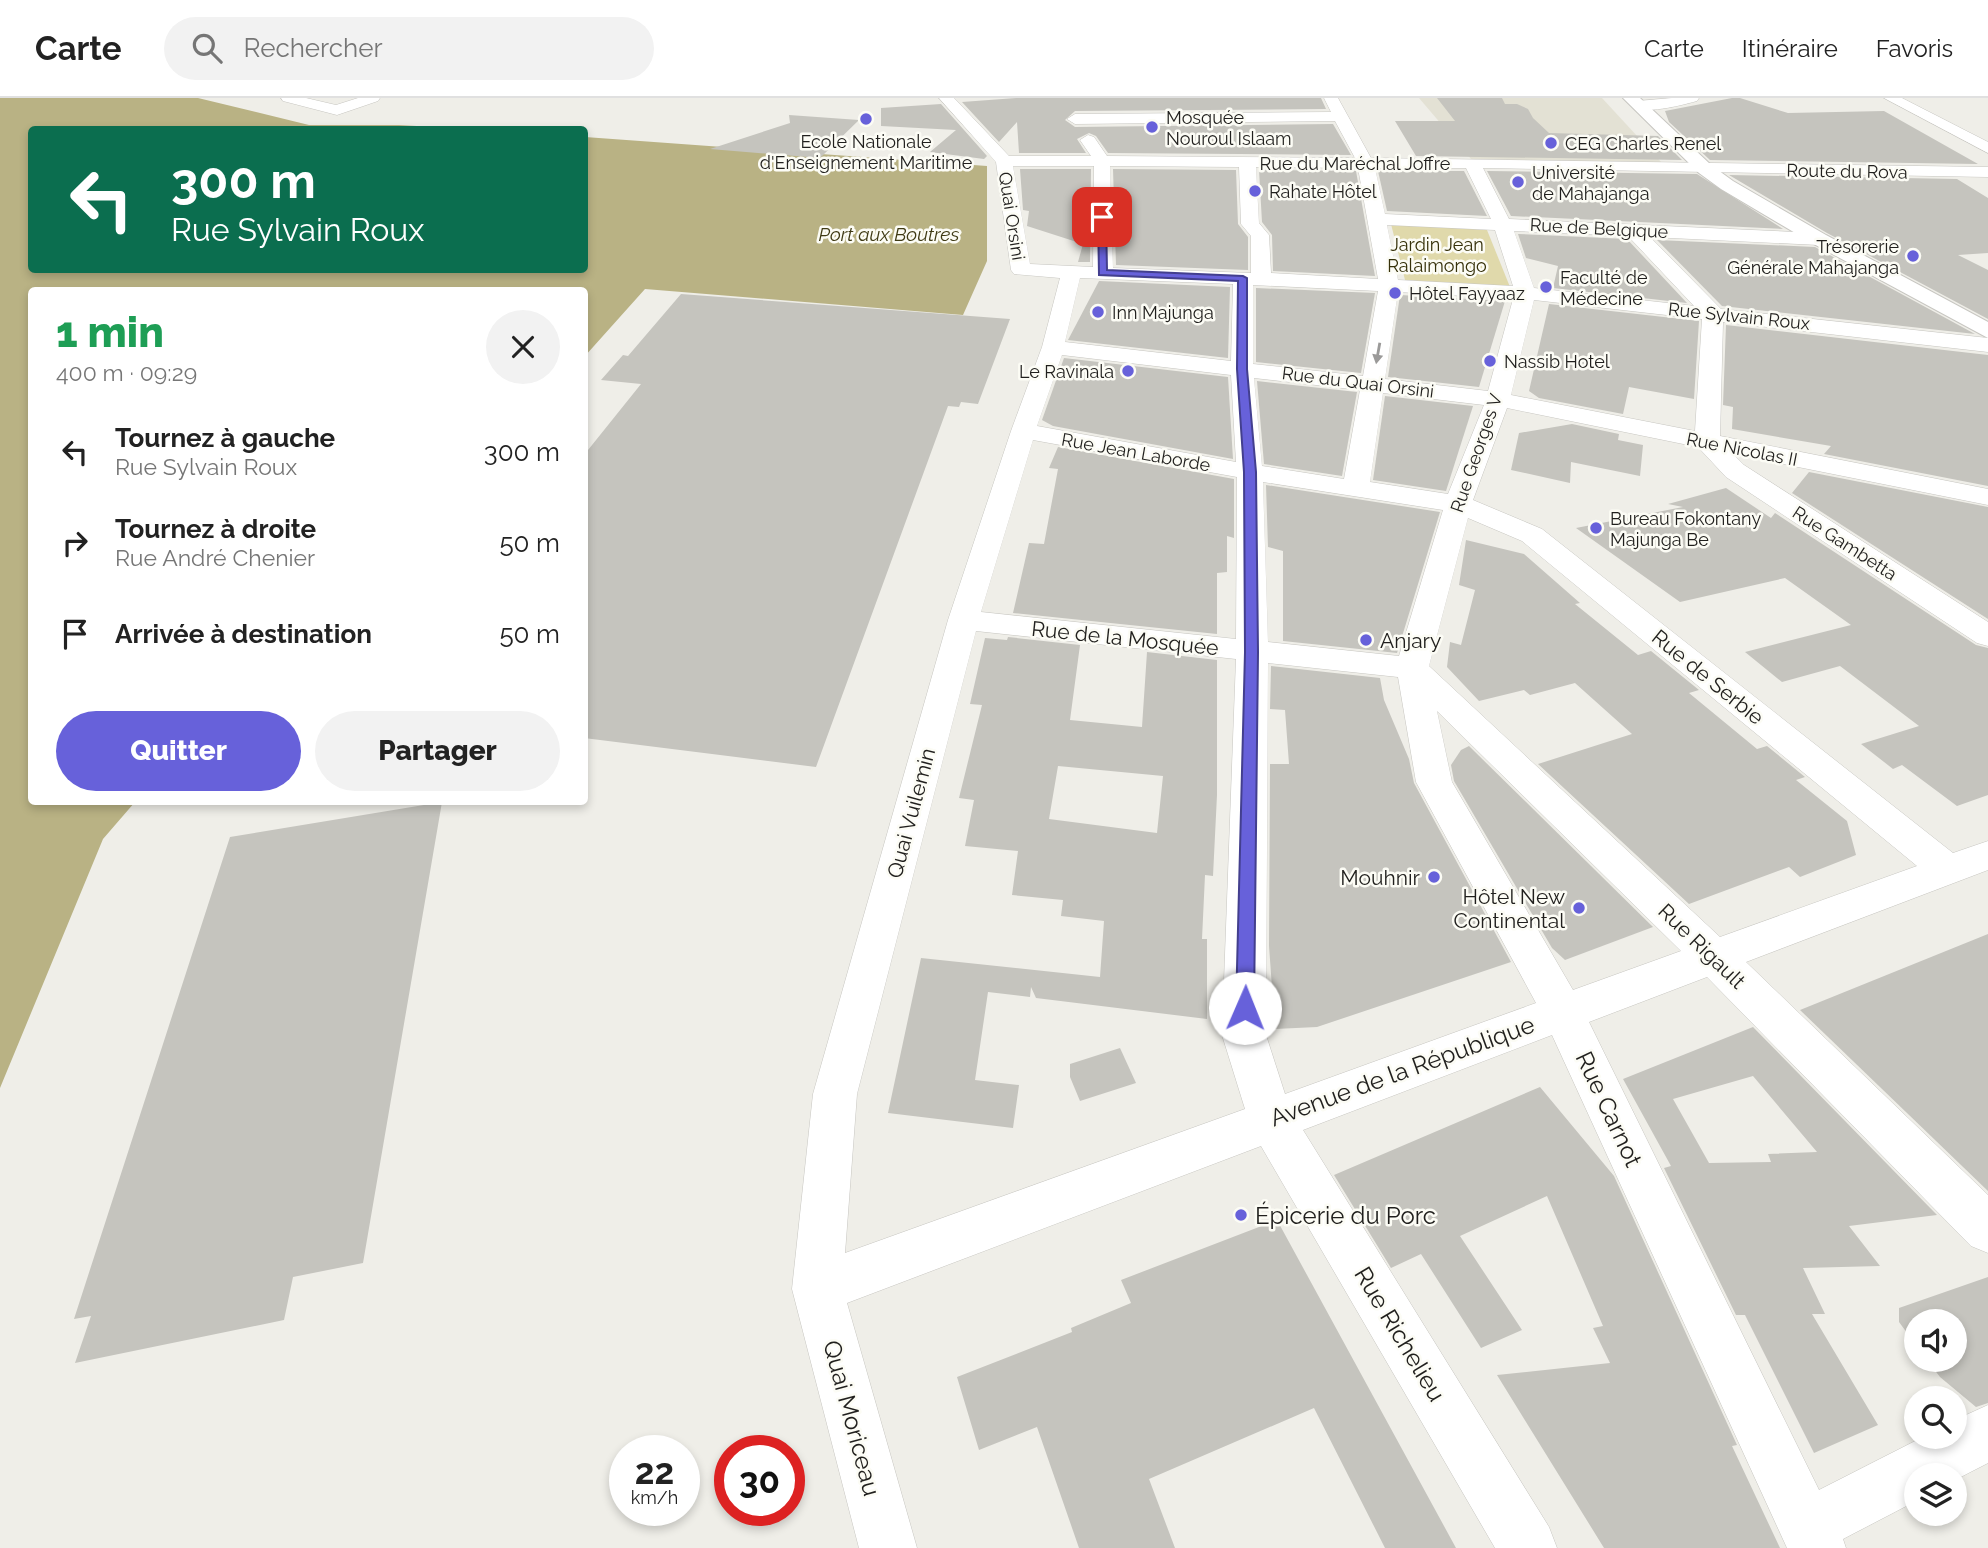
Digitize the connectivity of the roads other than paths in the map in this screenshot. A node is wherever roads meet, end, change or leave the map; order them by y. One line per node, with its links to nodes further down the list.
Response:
1 (288, 98): 2 (street)
2 (373, 98)
3 (946, 98): 12 (street)
4 (1247, 98): 10 (street)
5 (1331, 98): 9 (street)
6 (1692, 98): 8 (street)
7 (1891, 98): 11 (street)
8 (1635, 102): 18 (main road)
9 (1340, 116): 10 (street); 16 (street)
10 (1258, 129): 13 (street); 15 (street)
11 (1988, 148)
12 (1004, 161): 13 (street, Rue du Maréchal Joffre); 24 (street, Quai Orsini)
13 (1102, 161): 14 (street, Rue du Maréchal Joffre); 25 (street)
14 (1247, 162): 15 (street, Rue du Maréchal Joffre); 26 (street, Rue Richelieu)
15 (1270, 163): 16 (street, Rue du Maréchal Joffre)
16 (1366, 163): 17 (street, Rue du Maréchal Joffre); 20 (street)
17 (1472, 163): 18 (street, Rue du Maréchal Joffre); 21 (street)
18 (1705, 169): 19 (street, Route du Rova); 23 (main road)
19 (1988, 172)
20 (1378, 219): 21 (street, Rue de Belgique); 27 (street)
21 (1502, 223): 22 (street, Rue de Belgique); 28 (street)
22 (1633, 230): 23 (street, Rue de Belgique); 29 (street)
23 (1819, 239): 30 (main road)
24 (1071, 272): 25 (street, Rue Sylvain Roux); 32 (street)
25 (1102, 273): 26 (street, Rue Sylvain Roux)
26 (1252, 279): 27 (street, Rue Sylvain Roux); 33 (street, Rue Richelieu)
27 (1390, 286): 28 (street, Rue Sylvain Roux); 34 (street, one-way to 34)
28 (1525, 293): 29 (street, Rue Sylvain Roux); 35 (street, Rue Georges V)
29 (1713, 313): 31 (street, Rue Sylvain Roux); 37 (street)
30 (1988, 331)
31 (1988, 345)
32 (1053, 347): 33 (street, Rue du Quai Orsini); 36 (street, Quai Vuilemin)
33 (1242, 369): 34 (street, Rue du Quai Orsini); 38 (street, Rue Richelieu)
34 (1372, 383): 35 (street, Rue du Quai Orsini); 39 (street)
35 (1496, 399): 37 (street, Rue Nicolas II); 41 (street, Rue Georges V)
36 (1023, 431): 38 (street, Rue Jean Laborde); 42 (street, Quai Vuilemin)
37 (1707, 442): 40 (street, Rue Nicolas II); 43 (street, Rue Gambetta)
38 (1250, 472): 39 (street, Rue Jean Laborde); 44 (street, Rue Richelieu)
39 (1356, 487): 41 (street, Rue Jean Laborde)
40 (1988, 497)
41 (1458, 504): 45 (street, Rue Georges V); 47 (street, Rue de Serbie)
42 (963, 620): 44 (street, Rue de la Mosquée); 52 (street, Quai Vuilemin)
43 (1988, 636)
44 (1252, 652): 45 (street, Rue de la Mosquée); 50 (street, Rue Richelieu)
45 (1412, 668): 48 (street, Rue Rigault); 49 (street, Rue Carnot)
46 (1988, 855): 47 (street, Avenue de la République)
47 (1947, 869): 48 (street, Avenue de la République)
48 (1713, 956): 49 (street, Avenue de la République); 51 (street, Rue Rigault)
49 (1563, 1012): 50 (street, Avenue de la République); 54 (street, Rue Carnot)
50 (1271, 1121): 52 (street, Avenue de la République); 56 (street, Rue Richelieu)
51 (1988, 1229)
52 (817, 1289): 55 (street, Quai Moriceau)
53 (1988, 1433): 54 (street)
54 (1812, 1538)
55 (887, 1548)
56 (1528, 1548)

